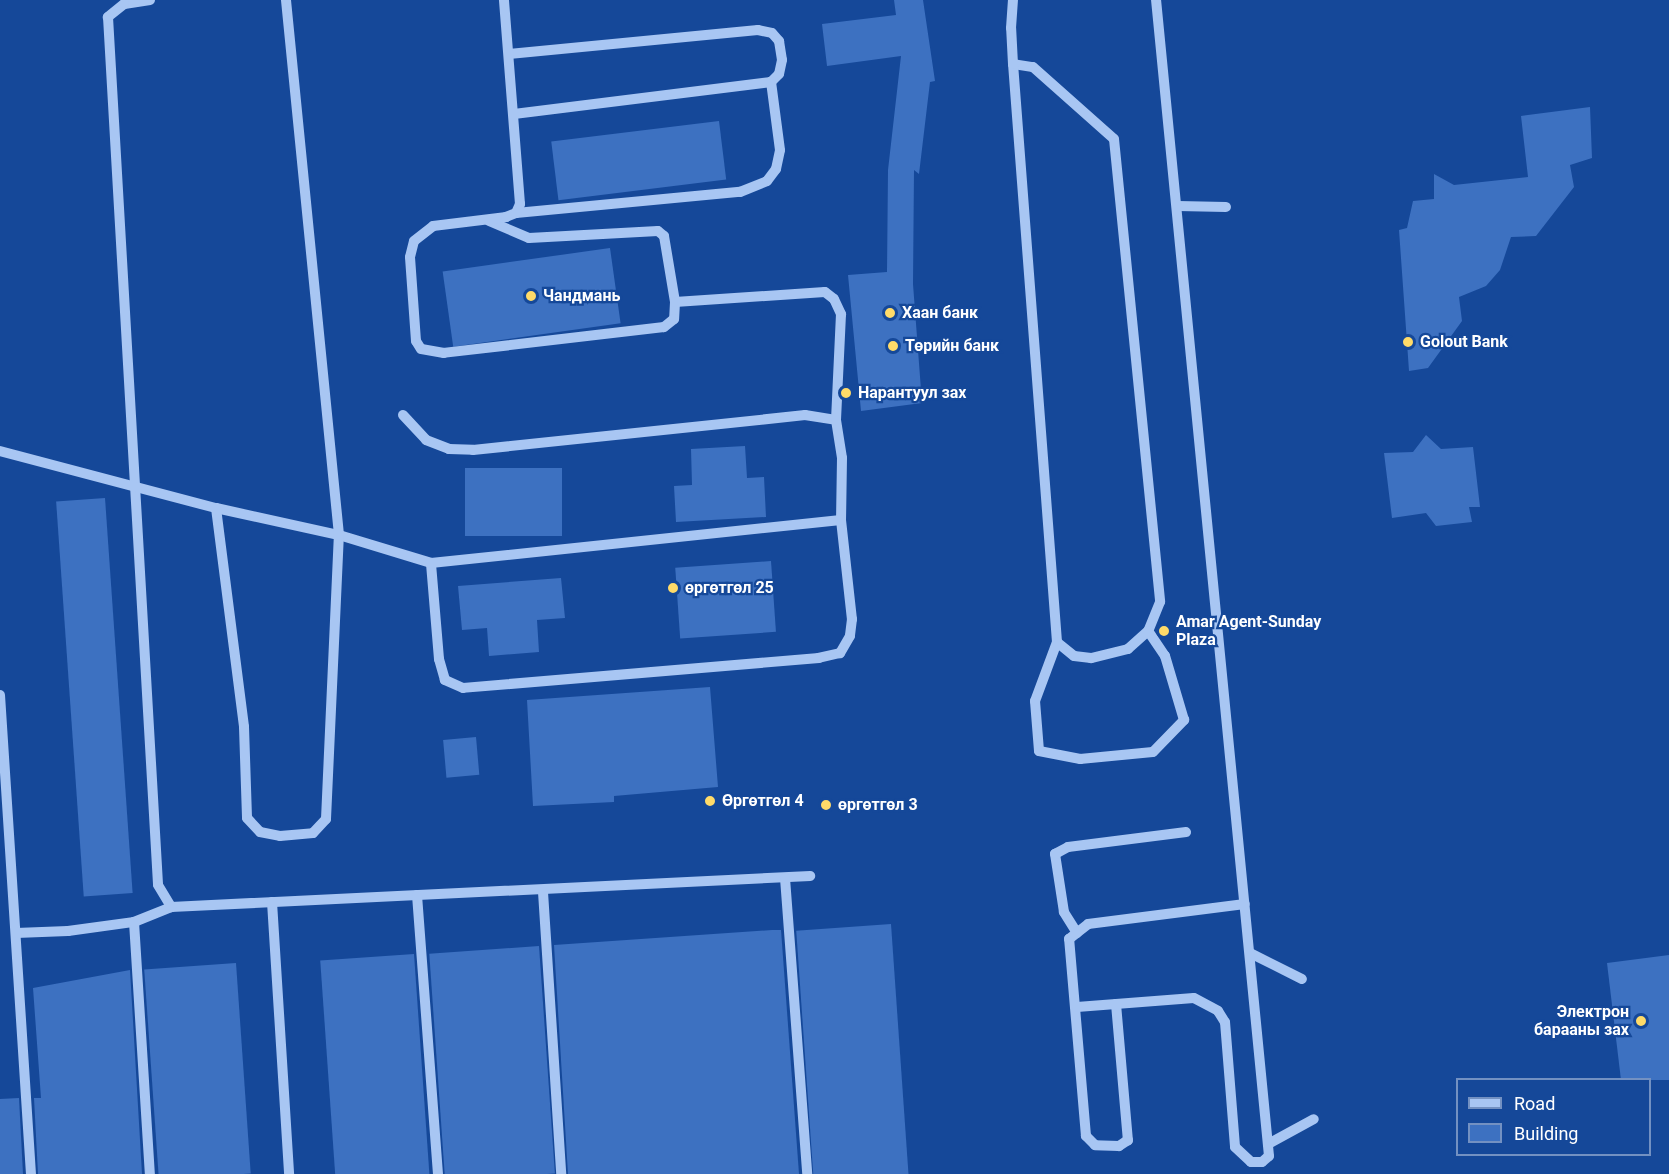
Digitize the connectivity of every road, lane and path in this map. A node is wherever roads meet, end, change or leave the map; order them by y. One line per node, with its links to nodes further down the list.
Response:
1 (150, 0): 18 (lane)
2 (286, 0): 21 (lane)
3 (504, 0): 6 (lane)
4 (1013, 0): 7 (lane)
5 (1156, 0): 10 (lane)
6 (509, 54): 8 (lane); 9 (lane)
7 (1013, 64): 23 (lane); 24 (lane)
8 (771, 82): 9 (lane); 12 (lane)
9 (514, 114): 12 (lane)
10 (1178, 206): 11 (lane); 32 (lane)
11 (1226, 207)
12 (516, 213): 13 (lane)
13 (489, 221): 14 (lane); 14 (lane)
14 (675, 302): 16 (lane)
15 (403, 415): 16 (lane)
16 (836, 420): 20 (lane)
17 (0, 451): 18 (lane)
18 (134, 485): 19 (lane); 33 (lane)
19 (216, 508): 21 (lane); 21 (lane)
20 (841, 520): 22 (lane); 22 (lane)
21 (339, 535): 22 (lane)
22 (431, 563)
23 (1148, 631): 24 (lane); 24 (lane)
24 (1057, 642)
25 (0, 695): 35 (lane)
26 (1186, 832): 36 (lane)
27 (810, 876): 28 (lane)
28 (785, 878): 29 (lane); 48 (lane)
29 (543, 892): 30 (lane); 47 (lane)
30 (417, 895): 31 (lane); 46 (lane)
31 (272, 902): 33 (lane); 45 (lane)
32 (1245, 904): 36 (lane); 37 (lane)
33 (171, 907): 34 (lane)
34 (134, 922): 35 (lane); 44 (lane)
35 (16, 933): 43 (lane)
36 (1077, 933): 40 (lane)
37 (1250, 953): 38 (lane); 42 (lane)
38 (1302, 979)
39 (1116, 1004): 40 (lane); 40 (lane); 42 (lane)
40 (1077, 1007)
41 (1314, 1119): 42 (lane)
42 (1268, 1144)
43 (31, 1174)
44 (150, 1174)
45 (289, 1174)
46 (438, 1174)
47 (561, 1174)
48 (807, 1174)

